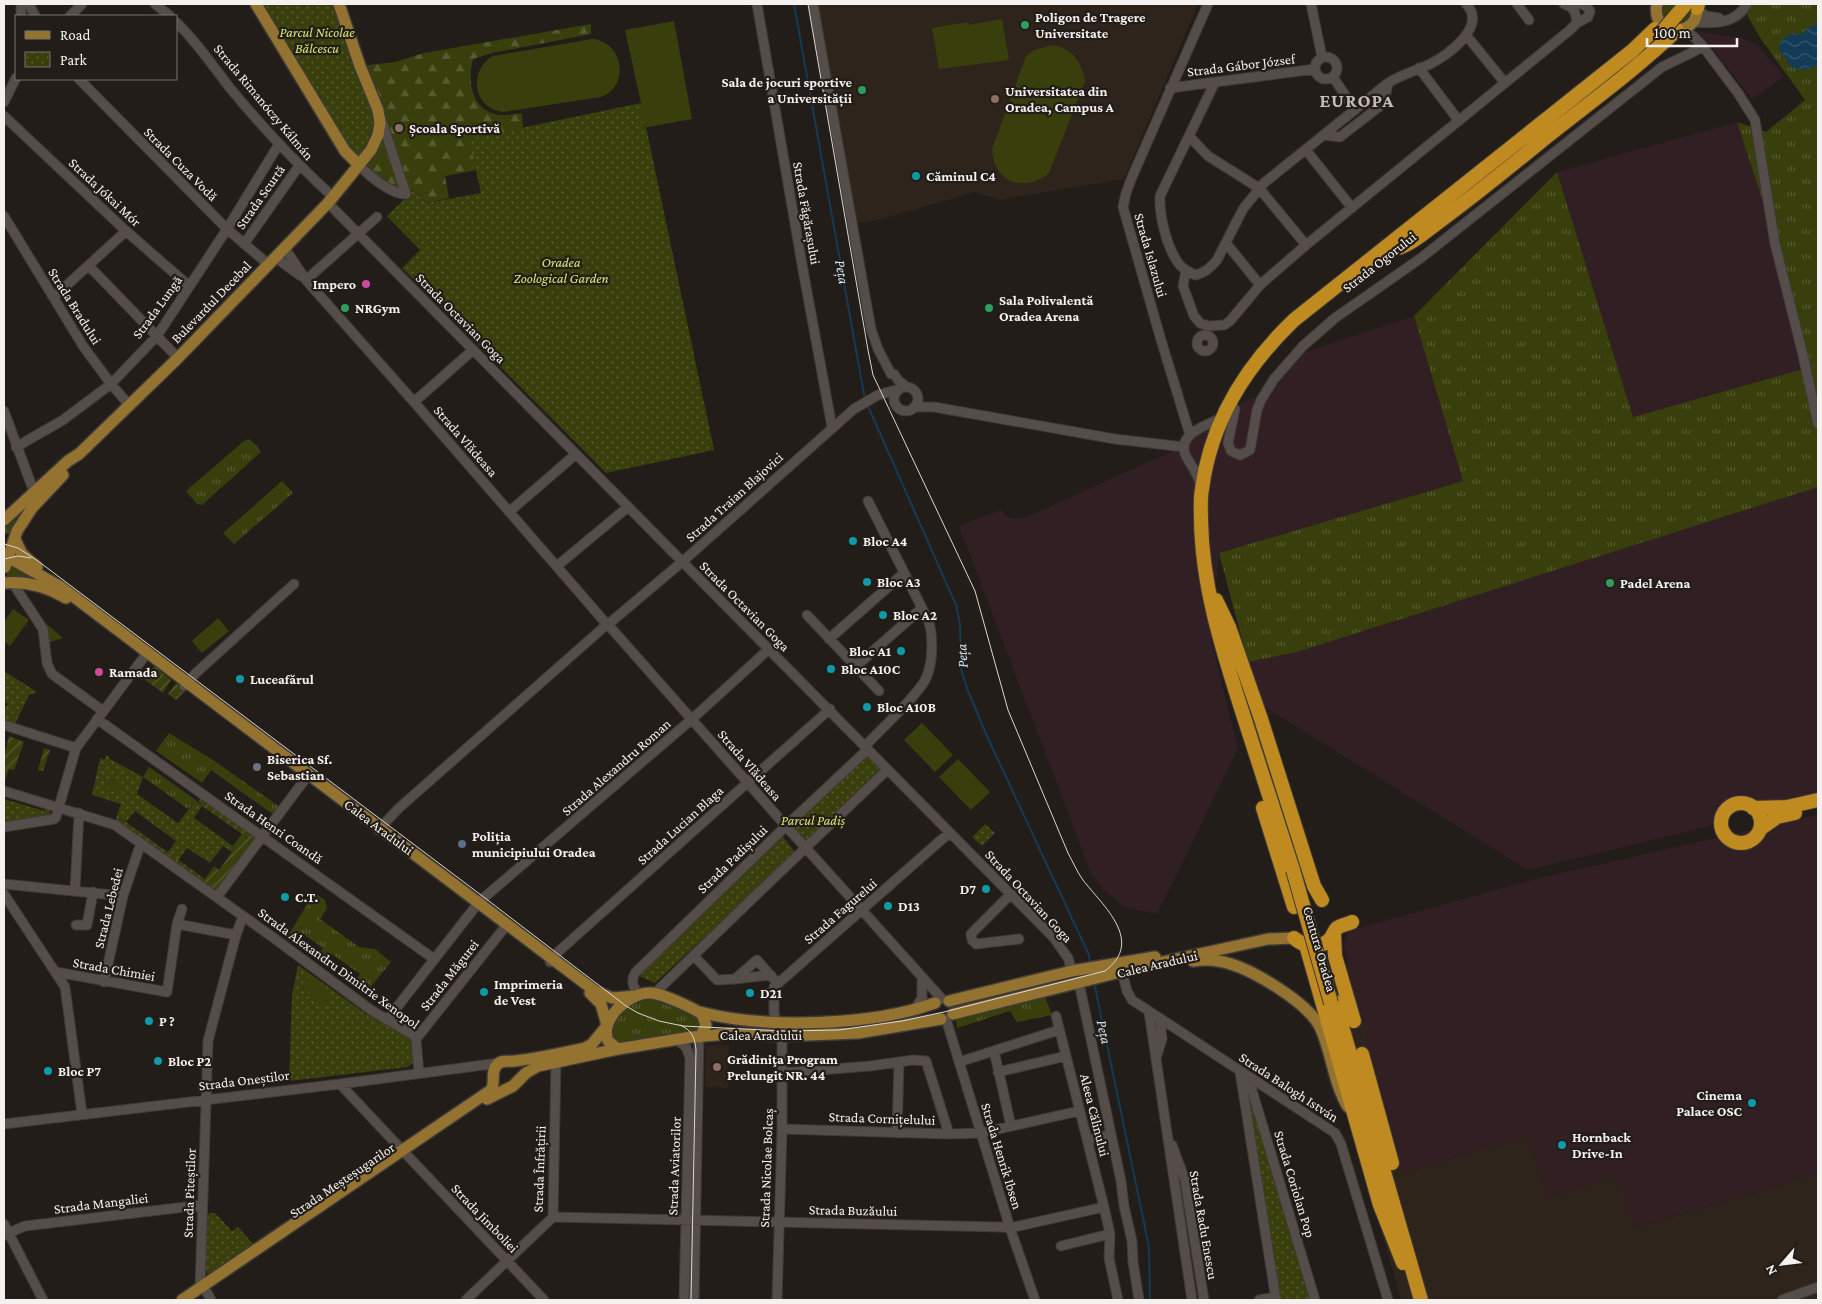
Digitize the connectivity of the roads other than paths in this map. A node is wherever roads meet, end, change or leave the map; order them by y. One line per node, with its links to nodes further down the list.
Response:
1 (82, 4): 17 (street)
2 (154, 4): 18 (street)
3 (256, 4): 45 (main road)
4 (339, 4): 37 (main road)
5 (757, 4): 81 (street, Strada Făgărașului)
6 (813, 4): 71 (street)
7 (1208, 4): 35 (street, Strada Islazului)
8 (1311, 4): 26 (street)
9 (1480, 4): 15 (street)
10 (1517, 4): 20 (street)
11 (1567, 4): 21 (street); 21 (street)
12 (1676, 4): 19 (highway, Strada Ogorului)
13 (1742, 4): 16 (street)
14 (1747, 4): 23 (street)
15 (1469, 6): 24 (street)
16 (1695, 6): 19 (highway, Strada Ogorului, bridge); 23 (main road)
17 (71, 15)
18 (169, 15)
19 (1657, 16): 23 (main road); 58 (highway, Strada Ogorului)
20 (1528, 20)
21 (1577, 23): 34 (street)
22 (178, 24): 43 (street, Strada Rimanóczy Kálmán)
23 (1686, 26): 25 (street); 58 (highway)
24 (1466, 35): 27 (street); 34 (street)
25 (1702, 46): 77 (street); 80 (street)
26 (1322, 57): 28 (street, Strada Gábor József); 29 (street)
27 (1419, 68): 33 (street); 40 (street)
28 (1314, 69): 29 (street, Strada Gábor József); 32 (street, Strada Gábor József)
29 (1333, 77): 38 (street)
30 (15, 80): 36 (street)
31 (80, 80): 52 (street, Strada Cuza Vodă)
32 (1214, 82): 35 (street, Strada Gábor József); 42 (street)
33 (1388, 83): 38 (street); 41 (street)
34 (1505, 83): 40 (street)
35 (1170, 88): 82 (street, Strada Islazului)
36 (4, 102)
37 (378, 110): 45 (main road, Bulevardul Decebal); 45 (street)
38 (1355, 110): 41 (street)
39 (4, 116): 53 (street, Strada Jókai Mór)
40 (1459, 121): 49 (street)
41 (1324, 135): 44 (street)
42 (1190, 137): 47 (street); 62 (street)
43 (279, 144): 46 (street, Strada Rimanóczy Kálmán); 52 (street, Strada Lungă)
44 (1306, 150): 47 (street); 49 (street)
45 (359, 165): 48 (main road, Bulevardul Decebal)
46 (299, 166): 48 (street, Strada Rimanóczy Kálmán); 56 (street, Strada Scurtă)
47 (1259, 188): 55 (street); 57 (street)
48 (330, 200): 54 (street, Strada Octavian Goga); 59 (main road, Bulevardul Decebal)
49 (1352, 208): 57 (street)
50 (377, 216): 54 (street)
51 (5, 220): 66 (street, Strada Bradului)
52 (227, 229): 56 (street, Strada Cuza Vodă); 65 (street, Strada Lungă)
53 (126, 231): 61 (street); 65 (street, Strada Jókai Mór)
54 (358, 233): 63 (street); 68 (street, Strada Octavian Goga)
55 (1226, 243): 62 (street); 64 (street)
56 (244, 244): 60 (street, Strada Cuza Vodă)
57 (1306, 245): 64 (street)
58 (1393, 246): 77 (highway, Strada Ogorului); 79 (highway, Strada Ogorului)
59 (284, 248): 60 (main road, Bulevardul Decebal); 63 (street, Strada Vlădeasa)
60 (271, 260): 63 (street, Strada Vlădeasa); 69 (main road, Bulevardul Decebal)
61 (89, 266): 66 (street); 67 (street)
62 (1186, 270): 64 (street)
63 (306, 280): 73 (street, Strada Vlădeasa)
64 (1260, 285)
65 (189, 286): 67 (street, Strada Lungă)
66 (54, 297): 70 (street, Strada Bradului)
67 (156, 336): 69 (street); 70 (street, Strada Lungă)
68 (473, 350): 73 (street); 86 (street, Strada Octavian Goga)
69 (178, 358): 74 (main road, Bulevardul Decebal)
70 (111, 384): 74 (street, Strada Bradului); 83 (street, Strada Lungă)
71 (898, 392): 72 (street); 76 (street); 81 (street, Strada Traian Blajovici)
72 (917, 393): 75 (street); 76 (street)
73 (414, 402): 91 (street, Strada Vlădeasa)
74 (130, 406): 85 (main road, Bulevardul Decebal)
75 (934, 406): 76 (street); 84 (street)
76 (914, 407)
77 (1235, 409): 102 (highway, Strada Ogorului)
78 (4, 411): 83 (street)
79 (1222, 418): 82 (street); 87 (highway, Strada Ogorului)
80 (1818, 424)
81 (832, 427): 95 (street, Strada Traian Blajovici)
82 (1190, 435): 84 (street)
83 (16, 447): 88 (street)
84 (1184, 447): 87 (street)
85 (79, 454): 88 (main road, Bulevardul Decebal); 93 (main road, Bulevardul Decebal)
86 (576, 454): 90 (street, Strada Octavian Goga); 91 (street)
87 (1201, 491): 100 (highway, Strada Ogorului)
88 (34, 492): 92 (main road, Bulevardul Decebal); 93 (street, Bulevardul Decebal)
89 (868, 501): 97 (street, Strada Padișului)
90 (628, 507): 95 (street, Strada Octavian Goga); 96 (street)
91 (509, 512): 96 (street, Strada Vlădeasa)
92 (4, 520)
93 (16, 535): 94 (main road, Bulevardul Decebal); 101 (main road)
94 (5, 562): 101 (main road, Calea Aradului)
95 (682, 562): 105 (street, Strada Traian Blajovici); 107 (street, Strada Octavian Goga)
96 (557, 566): 105 (street, Strada Vlădeasa)
97 (904, 573): 103 (street, Strada Padișului); 106 (street)
98 (8, 583): 108 (main road, Calea Aradului); 113 (street)
99 (294, 584): 110 (street)
100 (1207, 584): 136 (highway, Centura Oradea); 146 (highway)
101 (61, 587): 108 (main road, Calea Aradului)
102 (1216, 600): 136 (highway, Centura Oradea); 144 (highway)
103 (922, 608): 109 (street); 118 (street, Strada Padișului)
104 (807, 615): 106 (street)
105 (608, 624): 115 (street, Strada Vlădeasa); 130 (street, Strada Traian Blajovici)
106 (829, 639): 109 (street)
107 (769, 649): 112 (street, Strada Octavian Goga); 115 (street, Strada Alexandru Roman)
108 (146, 654): 110 (main road, Calea Aradului); 113 (street)
109 (855, 667): 111 (street)
110 (186, 684): 120 (main road, Calea Aradului)
111 (879, 691)
112 (830, 709): 118 (street, Strada Octavian Goga); 121 (street, Strada Lucian Blaga)
113 (103, 711): 114 (street)
114 (97, 719): 117 (street); 133 (street, Strada Henri Coandă)
115 (692, 719): 121 (street, Strada Vlădeasa); 145 (street, Strada Alexandru Roman)
116 (4, 725): 117 (street)
117 (76, 748): 124 (street)
118 (866, 748): 119 (street, Strada Octavian Goga); 128 (street, Strada Padișului)
119 (887, 770): 132 (street, Strada Octavian Goga); 135 (street)
120 (308, 775): 130 (main road, Calea Aradului); 133 (street)
121 (748, 784): 128 (street, Strada Vlădeasa); 161 (street, Strada Lucian Blaga)
122 (4, 791): 124 (street, Strada Alexandru Dimitrie Xenopol)
123 (1818, 800): 126 (highway)
124 (59, 806): 127 (street, Strada Alexandru Dimitrie Xenopol); 129 (street)
125 (1818, 807): 131 (highway)
126 (1754, 808): 131 (highway); 131 (highway)
127 (79, 813): 134 (street, Strada Alexandru Dimitrie Xenopol); 138 (street)
128 (786, 826): 135 (street, Strada Vlădeasa); 174 (street, Strada Padișului)
129 (4, 827)
130 (379, 829): 145 (main road, Calea Aradului)
131 (1760, 829)
132 (949, 833): 141 (street, Strada Octavian Goga); 148 (street, Strada Fagurelui)
133 (262, 835): 143 (street); 160 (street, Strada Henri Coandă)
134 (140, 843): 142 (street, Strada Lebedei); 143 (street, Strada Alexandru Dimitrie Xenopol)
135 (805, 848): 148 (street, Strada Vlădeasa); 159 (street)
136 (1295, 869): 177 (highway, Centura Oradea, bridge)
137 (4, 884): 138 (street)
138 (75, 890): 139 (street)
139 (93, 892): 142 (street); 152 (street)
140 (4, 894): 165 (street)
141 (1011, 894): 156 (street); 164 (street, Strada Octavian Goga)
142 (124, 896): 170 (street, Strada Lebedei)
143 (216, 897): 149 (street, Strada Alexandru Dimitrie Xenopol)
144 (1322, 900)
145 (478, 904): 153 (main road, Calea Aradului); 160 (street, Strada Alexandru Roman); 161 (main road, Calea Aradului)
146 (1294, 907)
147 (182, 909): 151 (street)
148 (862, 911): 163 (street, Strada Vlădeasa); 172 (street, Strada Fagurelui)
149 (244, 916): 155 (street, Strada Alexandru Dimitrie Xenopol); 183 (street, Strada Alexandru Dimitrie Xenopol)
150 (1352, 922): 154 (highway, Calea Aradului)
151 (177, 924): 155 (street); 170 (street, Strada Chimiei)
152 (76, 925)
153 (505, 927): 161 (main road, Calea Aradului); 192 (street, Strada Măgurei)
154 (1334, 934): 157 (highway, Calea Aradului); 185 (highway)
155 (236, 935): 175 (street, Strada Alexandru Dimitrie Xenopol)
156 (1018, 939)
157 (1300, 941): 158 (main road, Calea Aradului); 213 (highway)
158 (1207, 952): 162 (main road, Calea Aradului); 164 (main road, Calea Aradului)
159 (694, 956): 168 (street); 173 (street)
160 (434, 959): 183 (street, Strada Alexandru Roman)
161 (551, 960): 174 (main road, Calea Aradului); 187 (main road, Calea Aradului)
162 (1159, 963): 166 (main road, Calea Aradului); 213 (main road)
163 (910, 964): 169 (street, Strada Vlădeasa); 176 (street, Strada Vlădeasa)
164 (1076, 970): 176 (main road, Calea Aradului)
165 (56, 972): 170 (street, Strada Chimiei); 212 (street)
166 (1122, 972): 171 (main road, Calea Aradului); 180 (street, Strada Balogh István)
167 (771, 976): 168 (street); 168 (street); 172 (street)
168 (735, 978)
169 (922, 981): 176 (street, Strada Vlădeasa); 178 (street)
170 (104, 982)
171 (1081, 982): 182 (main road, Calea Aradului); 221 (street)
172 (778, 984): 186 (street)
173 (659, 995): 174 (main road, Calea Aradului); 179 (main road, Calea Aradului)
174 (638, 996): 187 (main road)
175 (218, 1001): 210 (street, Strada Piteștilor)
176 (941, 1001): 178 (main road, Calea Aradului); 182 (main road); 182 (main road)
177 (1333, 1002): 234 (highway, Centura Oradea); 255 (highway, Centura Oradea)
178 (915, 1009): 186 (main road, Calea Aradului)
179 (700, 1012): 186 (main road, Calea Aradului); 190 (main road, Calea Aradului)
180 (1149, 1012): 184 (street, Strada Balogh István); 197 (street, Strada Radu Enescu)
181 (1056, 1016): 188 (street, Aleea Călinului)
182 (947, 1018): 189 (main road, Calea Aradului); 201 (street, Strada Henrik Ibsen)
183 (387, 1020): 192 (street, Strada Alexandru Dimitrie Xenopol)
184 (1160, 1020): 197 (street); 206 (street, Strada Balogh István)
185 (1354, 1021)
186 (776, 1022)
187 (606, 1026): 193 (main road, Calea Aradului); 198 (main road)
188 (1059, 1030): 194 (street); 196 (street, Aleea Călinului)
189 (782, 1036): 190 (main road, Calea Aradului); 205 (street, Strada Nicolae Bolcaș)
190 (699, 1037): 191 (main road, Calea Aradului); 227 (street, Strada Aviatorilor)
191 (676, 1039): 193 (main road, Calea Aradului); 227 (street, Strada Aviatorilor)
192 (416, 1040): 204 (street, Strada Alexandru Dimitrie Xenopol)
193 (618, 1049): 199 (main road)
194 (994, 1051): 201 (street); 203 (street)
195 (1362, 1054): 255 (highway)
196 (1066, 1056): 203 (street); 211 (street, Aleea Călinului)
197 (1156, 1057): 216 (street, Strada Radu Enescu)
198 (512, 1061): 202 (main road); 207 (main road)
199 (556, 1062): 207 (main road); 226 (street, Strada Înfrățirii)
200 (899, 1062): 205 (street); 218 (street); 220 (street)
201 (959, 1062): 219 (street, Strada Henrik Ibsen)
202 (493, 1069): 204 (street, Strada Oneștilor); 209 (main road); 223 (main road, Strada Meșteșugarilor)
203 (998, 1072): 215 (street)
204 (419, 1073): 208 (street, Strada Oneștilor)
205 (782, 1073): 217 (street, Strada Nicolae Bolcaș)
206 (1244, 1074): 237 (street); 252 (street, Strada Coriolan Pop); 253 (street, Strada Balogh István)
207 (519, 1079): 209 (main road)
208 (340, 1084): 210 (street, Strada Oneștilor); 223 (street, Strada Jimboliei)
209 (508, 1088): 223 (main road, Strada Meșteșugarilor)
210 (207, 1099): 212 (street, Strada Oneștilor); 224 (street, Strada Piteștilor)
211 (1079, 1110): 215 (street, Strada Cornițelului); 222 (street, Aleea Călinului)
212 (82, 1114): 214 (street, Strada Oneștilor)
213 (1354, 1116): 234 (highway)
214 (4, 1124)
215 (1011, 1126): 219 (street, Strada Cornițelului)
216 (1165, 1126): 249 (street, Strada Radu Enescu); 250 (street, Strada Radu Enescu)
217 (782, 1129): 218 (street, Strada Cornițelului); 228 (street, Strada Nicolae Bolcaș)
218 (897, 1133): 220 (street, Strada Cornițelului)
219 (981, 1133): 220 (street, Strada Cornițelului); 229 (street, Strada Henrik Ibsen)
220 (949, 1134)
221 (1111, 1134): 222 (street); 248 (street)
222 (1087, 1140): 225 (street, Aleea Călinului)
223 (404, 1152): 233 (street, Strada Jimboliei); 236 (main road, Strada Meșteșugarilor)
224 (202, 1205): 230 (street, Strada Mangaliei); 236 (street, Strada Piteștilor)
225 (1104, 1208): 229 (street); 231 (street, Aleea Călinului)
226 (553, 1217): 227 (street, Strada Buzăului); 233 (street, Strada Înfrățirii)
227 (691, 1220): 228 (street, Strada Buzăului); 243 (street, Strada Aviatorilor); 244 (street, Strada Aviatorilor)
228 (778, 1222): 229 (street, Strada Buzăului); 245 (street, Strada Nicolae Bolcaș)
229 (1010, 1228): 246 (street, Strada Henrik Ibsen)
230 (5, 1230): 238 (street)
231 (1110, 1234): 232 (street); 247 (street, Aleea Călinului)
232 (1061, 1246)
233 (507, 1260): 241 (street, Strada Înfrățirii); 242 (street, Strada Jimboliei)
234 (1403, 1263): 254 (highway)
235 (1818, 1287): 256 (street)
236 (205, 1295): 239 (main road, Strada Meșteșugarilor); 240 (main road, Strada Meșteșugarilor)
237 (1276, 1299): 251 (street)
238 (43, 1300)
239 (182, 1300)
240 (193, 1300)
241 (466, 1300)
242 (544, 1300)
243 (684, 1300)
244 (694, 1300)
245 (777, 1300)
246 (1035, 1300)
247 (1118, 1300)
248 (1139, 1300)
249 (1192, 1300)
250 (1204, 1300)
251 (1259, 1300)
252 (1316, 1300)
253 (1388, 1300)
254 (1413, 1300)
255 (1422, 1300)
256 (1782, 1300)

